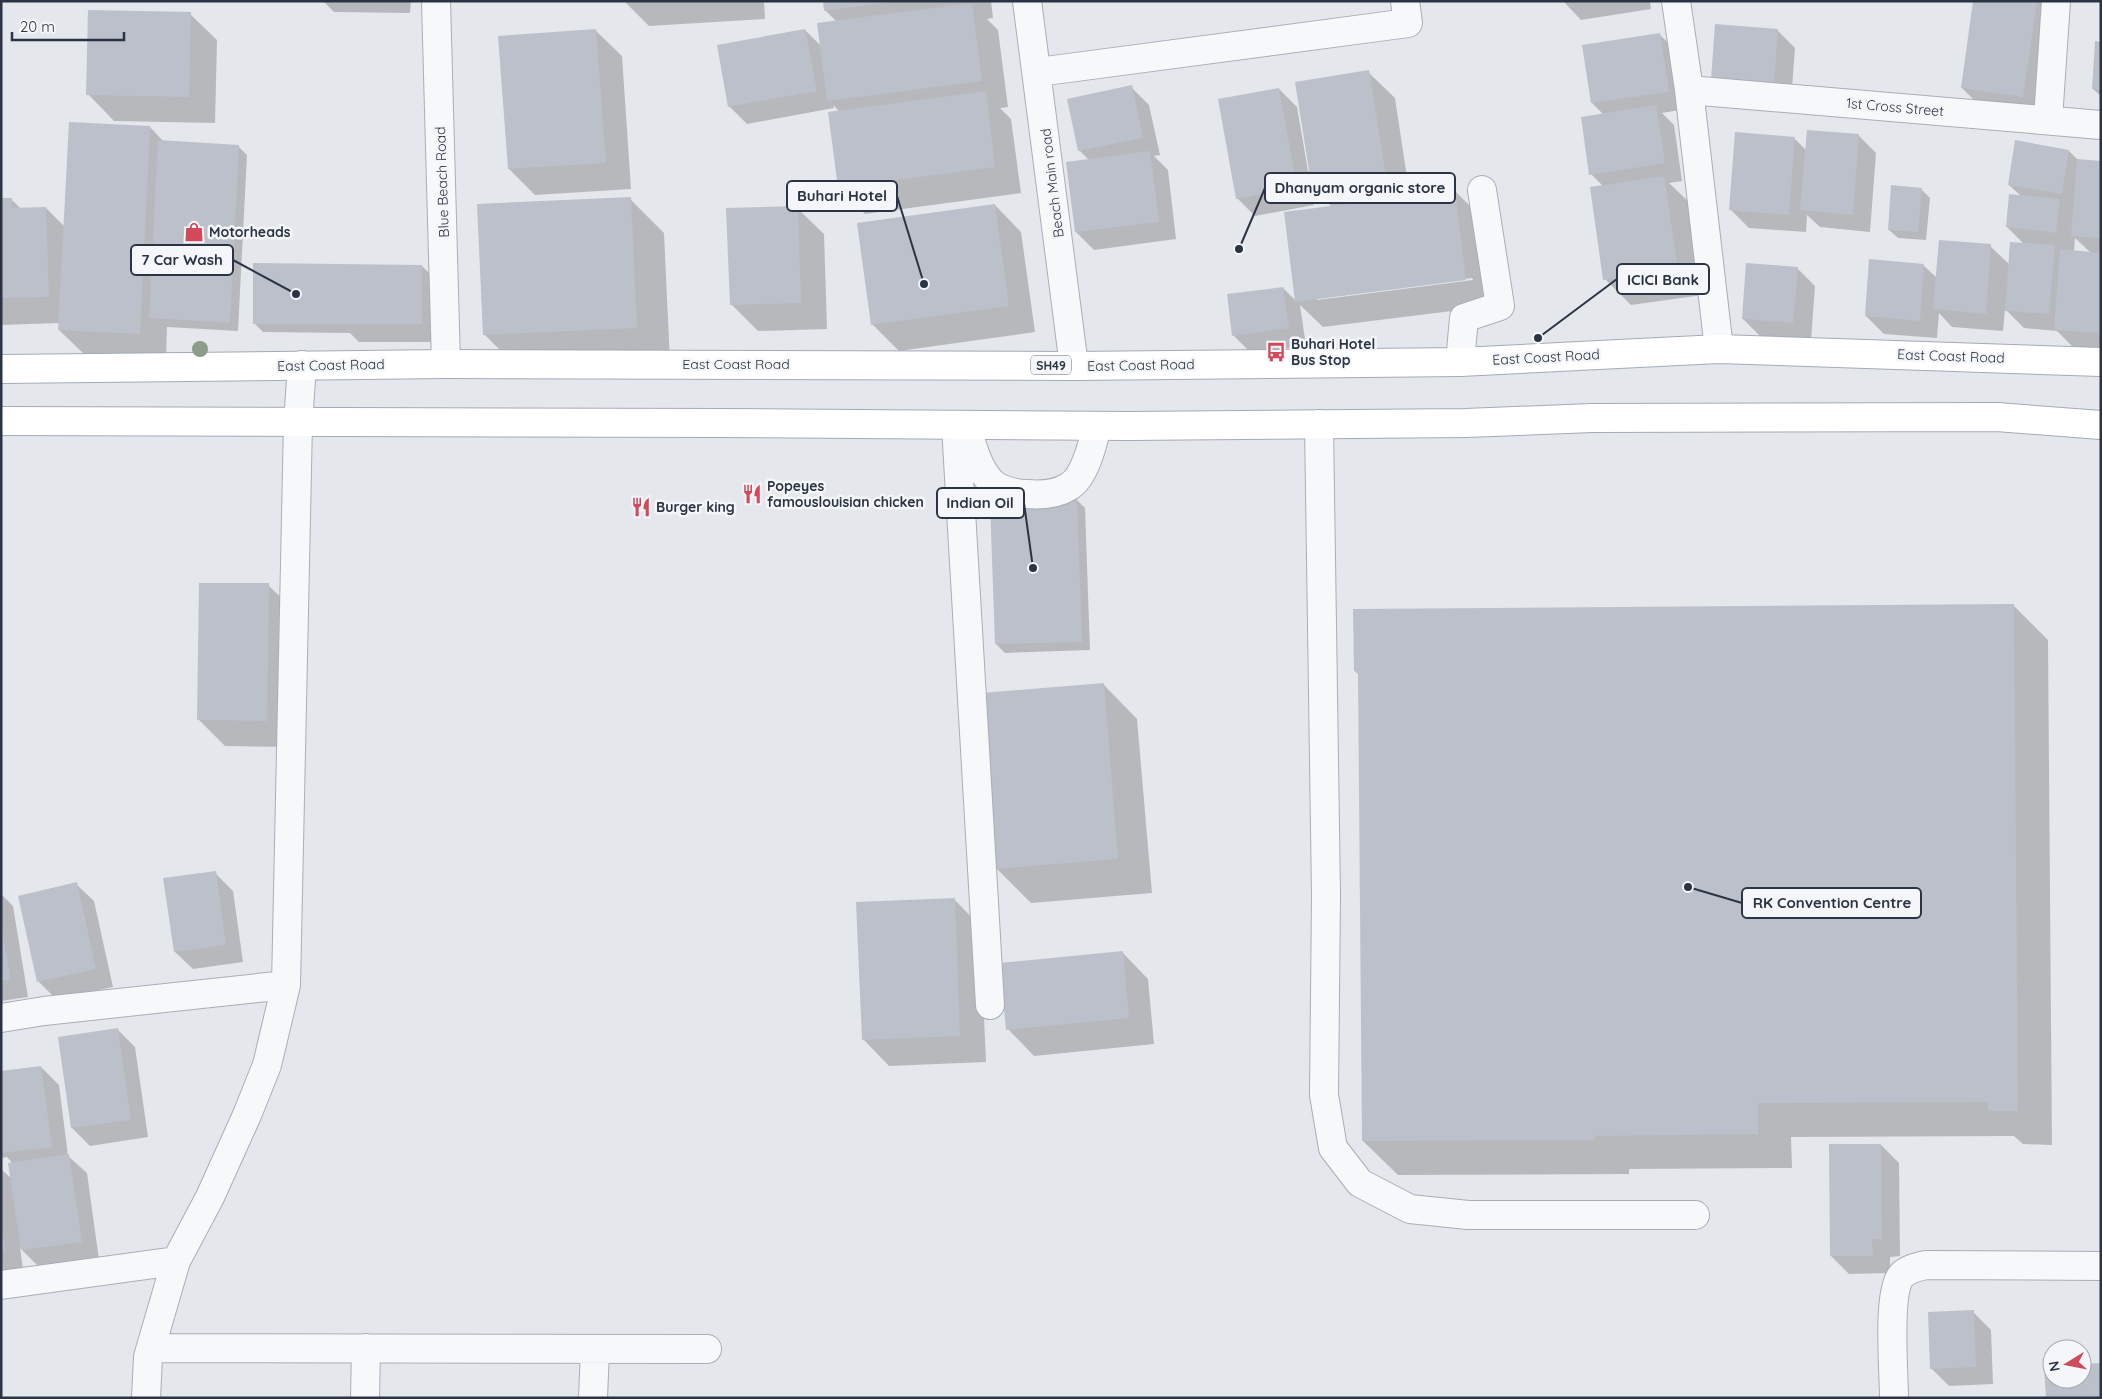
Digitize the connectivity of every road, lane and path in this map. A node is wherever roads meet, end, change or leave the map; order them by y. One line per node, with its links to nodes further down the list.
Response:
1 (436, 1): 14 (street, Blue Beach Road)
2 (1028, 1): 6 (street, Beach Main road)
3 (1405, 1): 6 (street)
4 (1676, 1): 7 (street)
5 (2056, 1): 8 (street)
6 (1038, 72): 16 (street, Beach Main road)
7 (1689, 90): 8 (street, 1st Cross Street); 11 (street)
8 (2048, 119): 9 (street, 1st Cross Street)
9 (2101, 125)
10 (1482, 190): 12 (street)
11 (1719, 349): 12 (main road, East Coast Road / SH49); 13 (main road, East Coast Road / SH49)
12 (1460, 362): 16 (main road, East Coast Road / SH49)
13 (2101, 362)
14 (446, 364): 15 (main road, East Coast Road / SH49); 16 (main road, East Coast Road / SH49)
15 (302, 366): 17 (main road, East Coast Road / SH49); 19 (street)
16 (1074, 366)
17 (1, 369)
18 (1, 421): 19 (main road)
19 (298, 423): 22 (main road); 24 (street)
20 (1319, 424): 21 (main road); 23 (main road); 27 (street)
21 (2101, 425)
22 (961, 426): 23 (main road); 23 (street); 25 (street)
23 (1097, 426)
24 (286, 985): 26 (street); 28 (street)
25 (990, 1006)
26 (1, 1018)
27 (1696, 1215)
28 (176, 1261): 30 (street); 31 (street)
29 (2101, 1266): 38 (street)
30 (1, 1285)
31 (151, 1348): 32 (street); 35 (street)
32 (366, 1348): 33 (street); 36 (street)
33 (595, 1349): 34 (street); 37 (street)
34 (707, 1349)
35 (146, 1398)
36 (365, 1398)
37 (593, 1398)
38 (1894, 1398)

